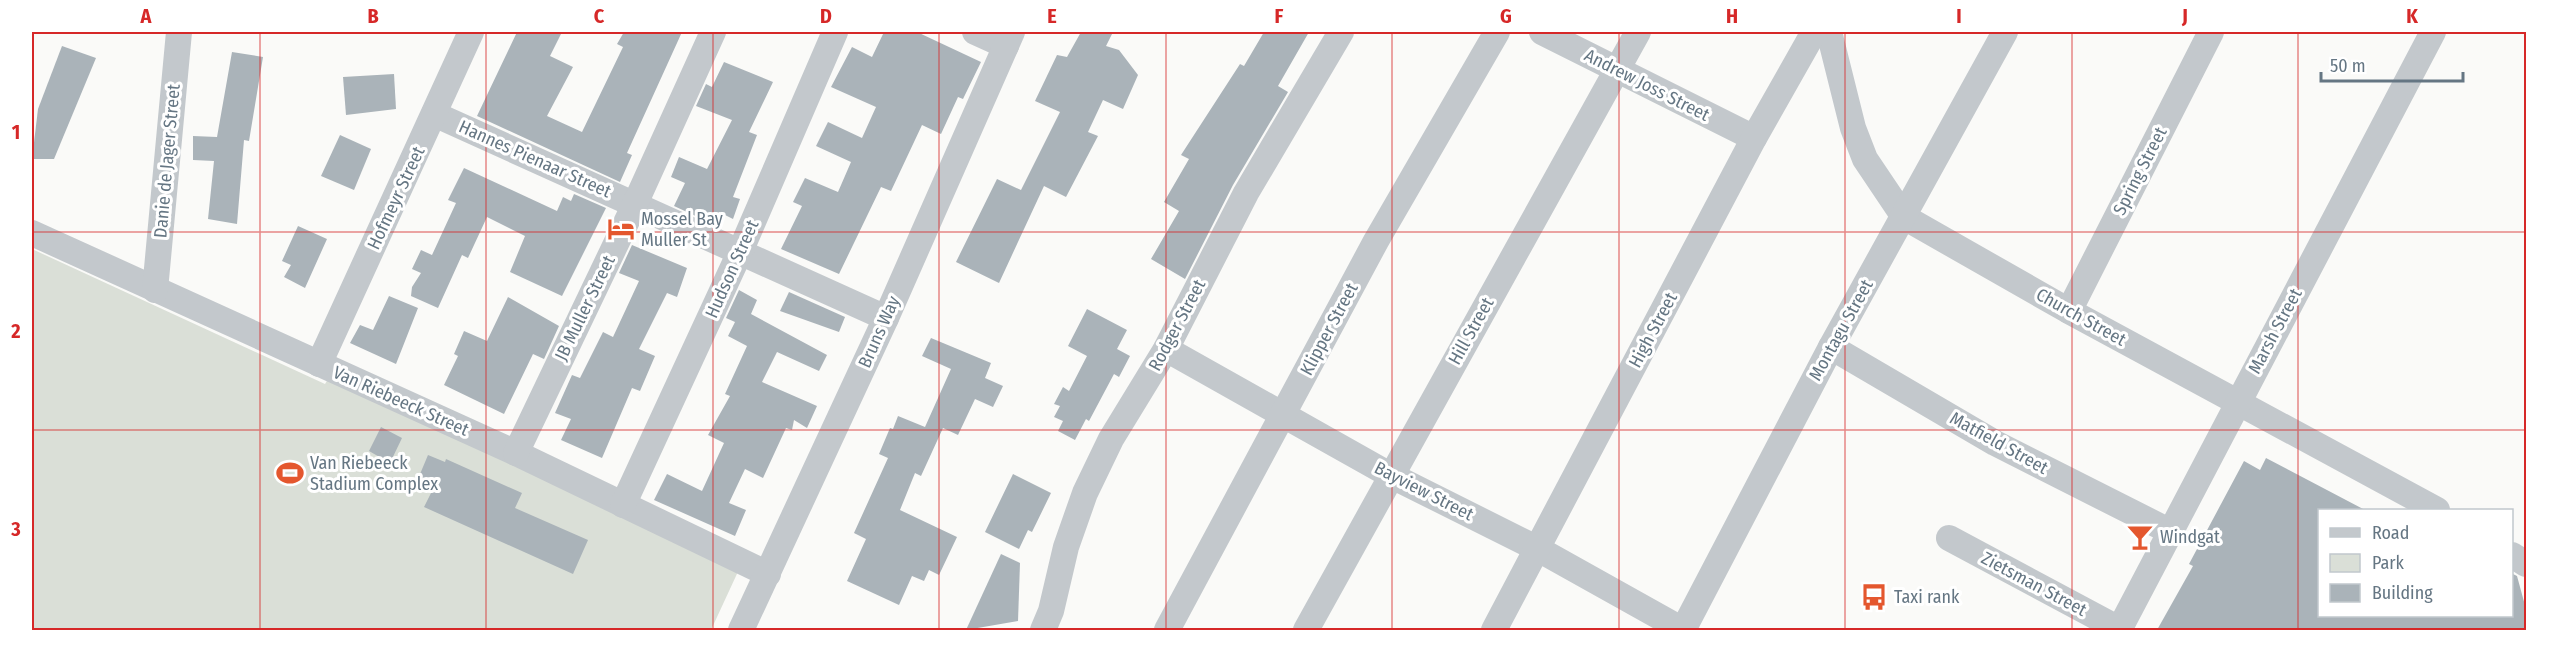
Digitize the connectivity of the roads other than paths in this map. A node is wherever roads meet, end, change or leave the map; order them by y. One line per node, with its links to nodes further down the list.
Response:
1 (179, 32): 23 (street, Danie de Jager Street)
2 (471, 32): 17 (street, Hofmeyr Street)
3 (713, 32): 19 (street, JB Muller Street)
4 (835, 32): 22 (street, Hudson Street)
5 (975, 32): 15 (street)
6 (1341, 32): 27 (street, Rodger Street)
7 (1497, 32): 30 (street, Klipper Street)
8 (1542, 32): 16 (street, Andrew Joss Street)
9 (1638, 32): 16 (street, Hill Street)
10 (1814, 32): 18 (street, High Street)
11 (1829, 32): 20 (street, Church Street)
12 (2005, 32): 20 (street, Montagu Street)
13 (2211, 32): 24 (street, Spring Street)
14 (2433, 32): 29 (street, Marsh Street)
15 (1009, 39): 25 (street, Bruns Way)
16 (1617, 71): 18 (street, Andrew Joss Street); 32 (street, Hill Street)
17 (434, 114): 19 (street, Hannes Pienaar Street); 28 (street, Hofmeyr Street)
18 (1754, 138): 37 (street, High Street)
19 (635, 204): 22 (street, Hannes Pienaar Street); 31 (street, JB Muller Street)
20 (1904, 217): 24 (street, Church Street); 26 (street, Montagu Street)
21 (32, 233): 23 (street, Van Riebeeck Street)
22 (740, 252): 25 (street, Hannes Pienaar Street); 33 (street, Hudson Street)
23 (155, 290): 28 (street, Van Riebeeck Street)
24 (2069, 311): 29 (street, Church Street)
25 (886, 318): 40 (street, Bruns Way)
26 (1831, 346): 35 (street, Matfield Street); 46 (street, Montagu Street)
27 (1166, 349): 30 (street, Bayview Street); 42 (street, Rodger Street)
28 (320, 364): 31 (street, Van Riebeeck Street)
29 (2238, 402): 34 (street, Church Street); 35 (street, Marsh Street)
30 (1284, 415): 32 (street, Bayview Street); 43 (street, Klipper Street)
31 (516, 453): 33 (street, Van Riebeeck Street)
32 (1390, 476): 37 (street, Bayview Street); 44 (street, Hill Street)
33 (623, 505): 40 (street, Van Riebeeck Street)
34 (2435, 509)
35 (2171, 532): 47 (street, Marsh Street)
36 (1949, 538): 47 (street, Zietsman Street)
37 (1538, 549): 45 (street, High Street); 46 (street, Bayview Street)
38 (2513, 556): 39 (street)
39 (2526, 564)
40 (768, 574): 41 (street, Bruns Way)
41 (741, 630)
42 (1043, 630)
43 (1167, 630)
44 (1306, 630)
45 (1494, 630)
46 (1683, 630)
47 (2119, 630)

